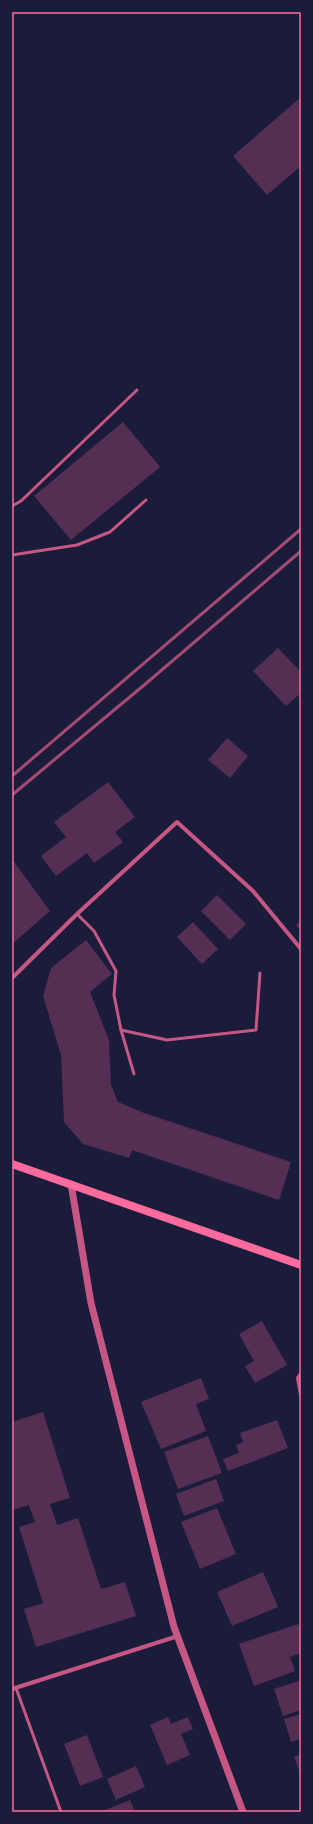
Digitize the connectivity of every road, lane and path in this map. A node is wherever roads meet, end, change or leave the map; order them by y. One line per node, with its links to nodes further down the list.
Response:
1 (137, 390): 3 (lane)
2 (146, 500): 4 (lane)
3 (12, 506)
4 (12, 555)
5 (77, 914): 6 (street); 8 (street); 9 (lane)
6 (301, 949)
7 (260, 973): 9 (lane)
8 (12, 978)
9 (121, 1030): 10 (lane)
10 (134, 1074)
11 (12, 1164): 12 (main road)
12 (71, 1184): 13 (main road); 16 (street)
13 (301, 1265)
14 (301, 1374): 15 (street)
15 (301, 1394)
16 (178, 1636): 17 (street); 19 (street)
17 (14, 1688): 18 (lane)
18 (61, 1812)
19 (244, 1812)

